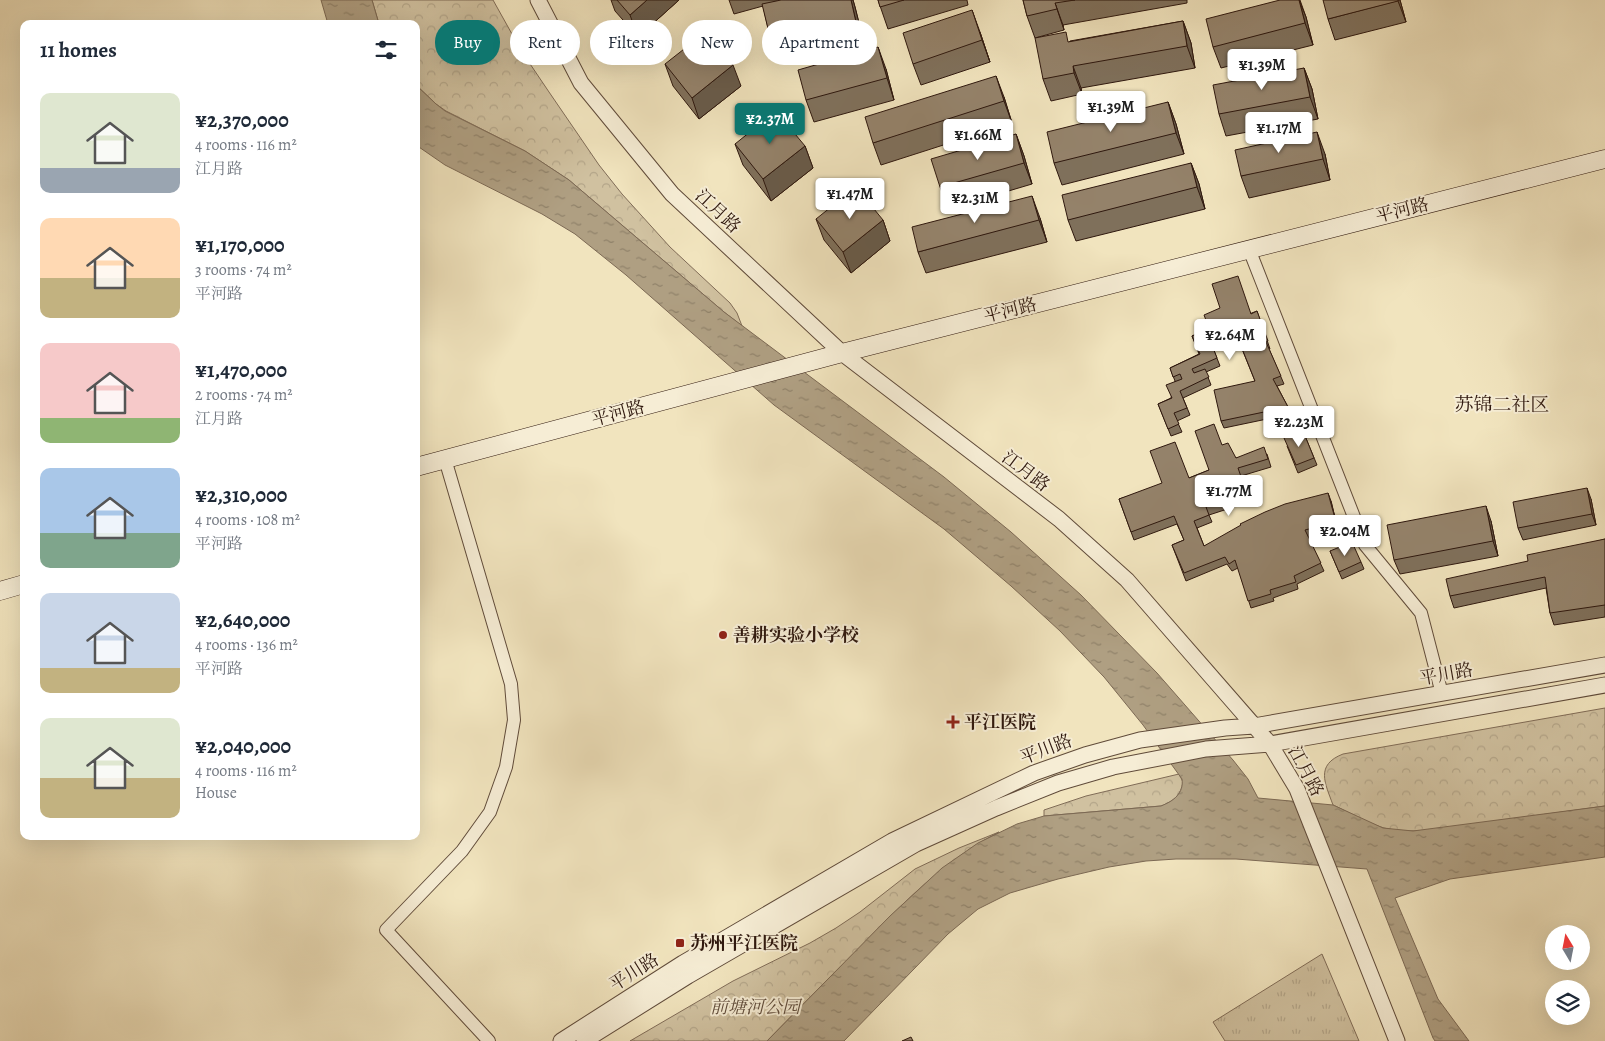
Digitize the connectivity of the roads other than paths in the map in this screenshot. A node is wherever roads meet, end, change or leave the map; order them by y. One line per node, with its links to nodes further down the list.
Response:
1 (538, 0): 4 (street, 江月路)
2 (1605, 159): 3 (main road, 平河路)
3 (1249, 249): 4 (main road, 平河路); 11 (street)
4 (842, 352): 5 (main road, 平河路); 12 (street, 江月路)
5 (446, 459): 6 (main road, 平河路); 14 (street)
6 (420, 467)
7 (20, 585): 8 (main road)
8 (0, 591)
9 (1605, 665): 11 (street, 平川路)
10 (1605, 685): 13 (street, 平川路)
11 (1442, 694): 12 (street, 平川路)
12 (1254, 726): 13 (street, 江月路); 15 (street, 平川路)
13 (1270, 744): 16 (street, 平川路); 17 (street, 江月路)
14 (489, 1041)
15 (561, 1041)
16 (584, 1041)
17 (1397, 1041)

